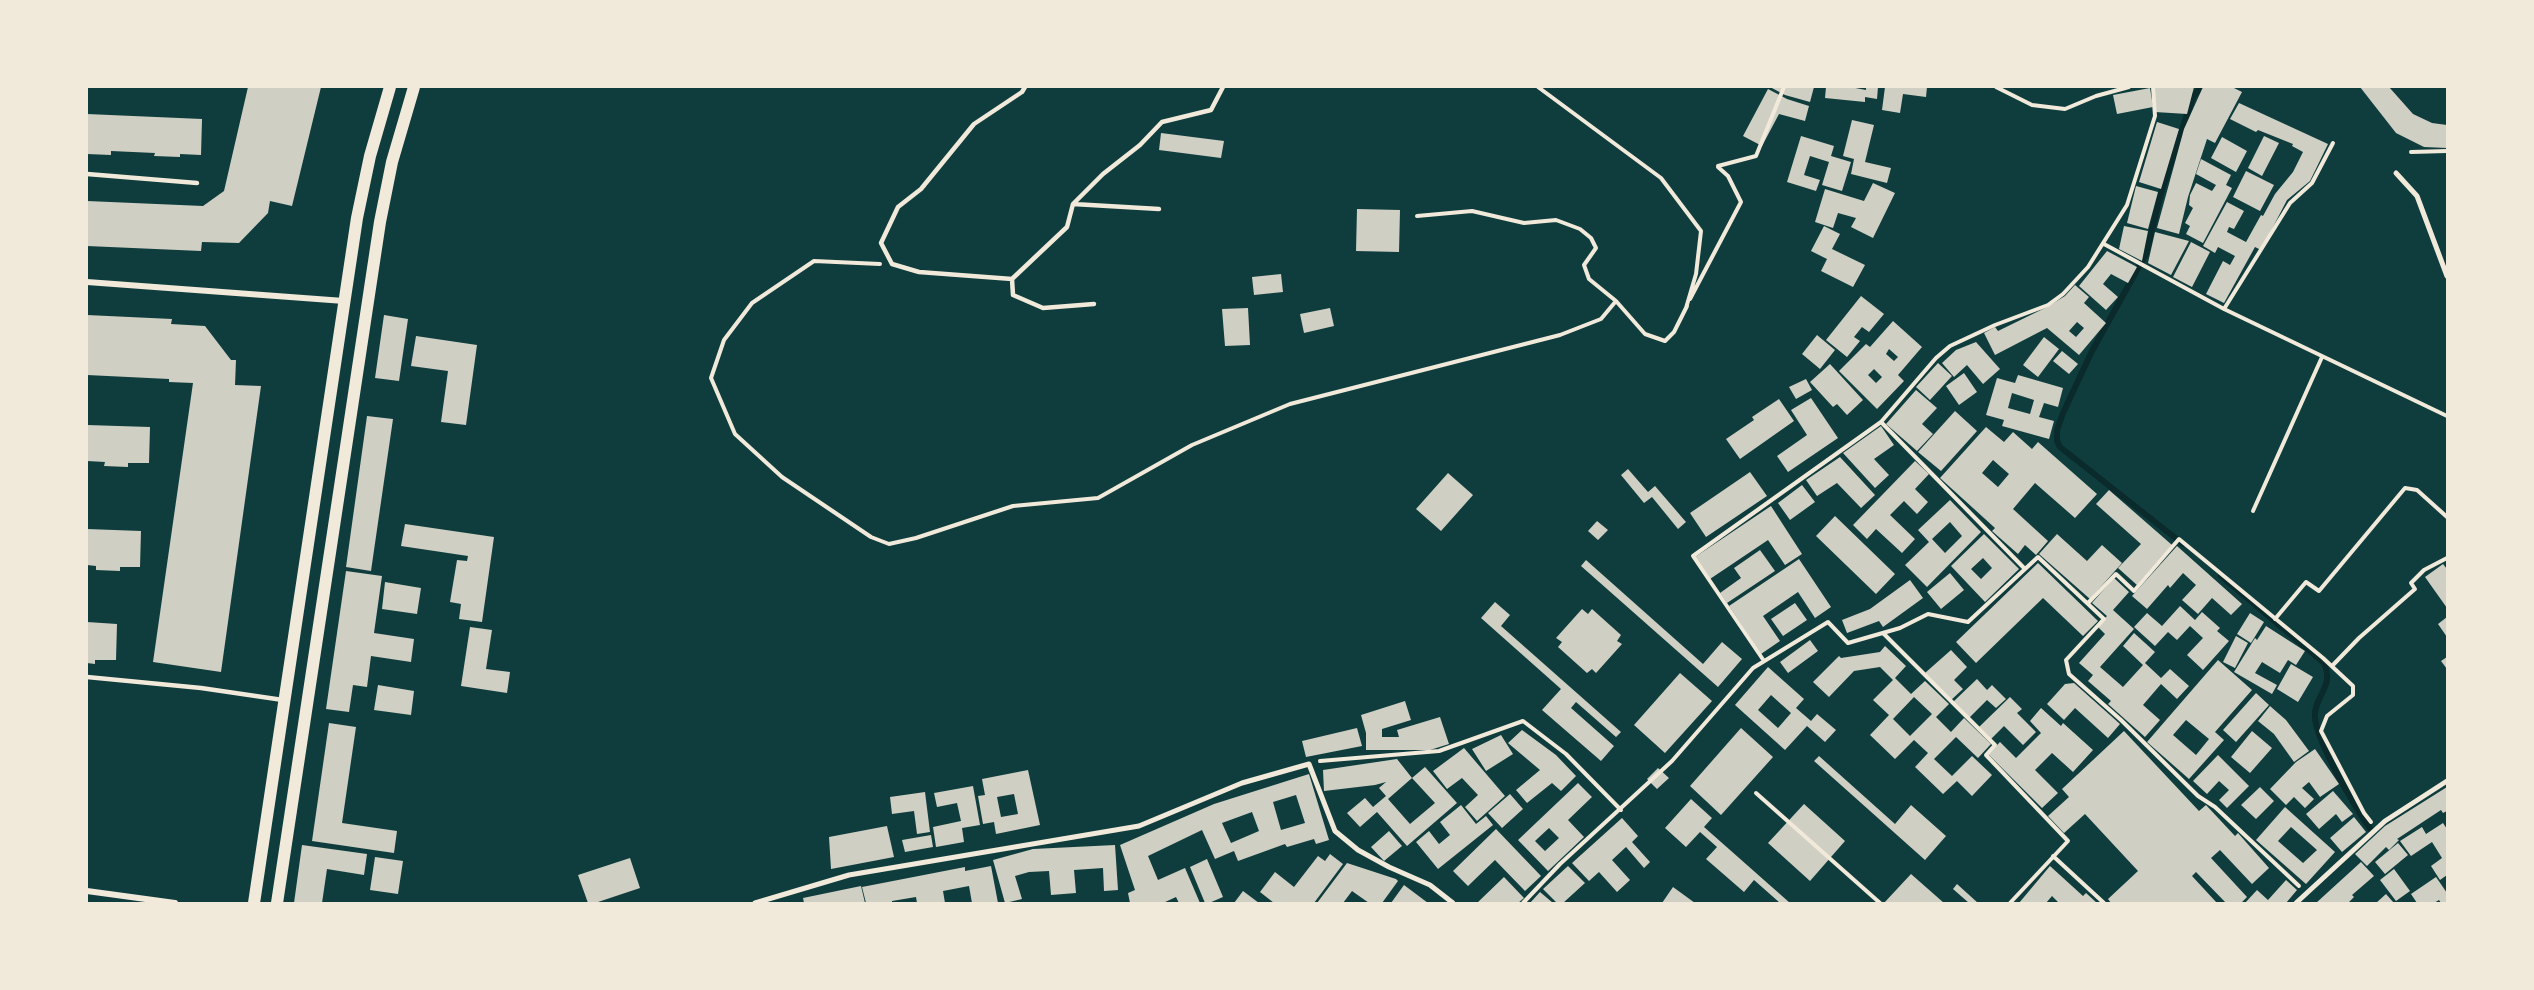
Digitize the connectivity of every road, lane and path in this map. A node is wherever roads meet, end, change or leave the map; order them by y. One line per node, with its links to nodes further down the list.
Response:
1 (390, 87): 24 (main road)
2 (414, 87): 53 (main road)
3 (1025, 87): 20 (lane)
4 (1223, 87): 16 (lane)
5 (1538, 87): 27 (path)
6 (1784, 87): 27 (path)
7 (1996, 87): 8 (path)
8 (2129, 87)
9 (2153, 87): 19 (path)
10 (2333, 143): 28 (path)
11 (2447, 151): 12 (path)
12 (2411, 152)
13 (2396, 173): 21 (street)
14 (87, 174): 15 (lane)
15 (197, 183)
16 (1073, 204): 17 (lane); 22 (lane)
17 (1159, 208)
18 (1417, 216): 25 (path)
19 (2104, 244): 28 (path); 31 (path)
20 (892, 264): 22 (lane); 25 (path)
21 (2447, 276)
22 (1012, 279): 26 (lane)
23 (87, 282): 24 (street)
24 (344, 301): 42 (main road)
25 (1616, 301): 27 (path)
26 (1094, 304)
27 (1686, 308)
28 (2224, 309): 29 (path)
29 (2322, 357): 30 (path); 32 (path)
30 (2447, 417)
31 (1881, 422): 35 (path); 39 (path)
32 (2253, 511)
33 (2447, 517): 37 (path)
34 (2447, 558): 40 (path)
35 (2025, 569): 36 (path); 38 (path)
36 (2088, 603): 37 (path); 50 (path)
37 (2275, 619): 40 (path)
38 (1882, 633): 39 (path); 48 (path)
39 (1764, 661): 46 (path)
40 (2332, 666): 47 (path)
41 (87, 677): 42 (lane)
42 (282, 700): 52 (main road)
43 (1309, 764): 46 (path); 54 (street); 55 (street)
44 (2447, 781): 47 (street)
45 (1756, 793): 57 (path)
46 (1621, 810): 56 (path)
47 (2376, 828): 50 (street)
48 (2053, 856): 58 (path); 59 (path)
49 (87, 891): 51 (street)
50 (2306, 893): 60 (street)
51 (175, 903)
52 (254, 903)
53 (278, 903)
54 (755, 903)
55 (1453, 903)
56 (1523, 903)
57 (1880, 903)
58 (2010, 903)
59 (2104, 903)
60 (2296, 903)

